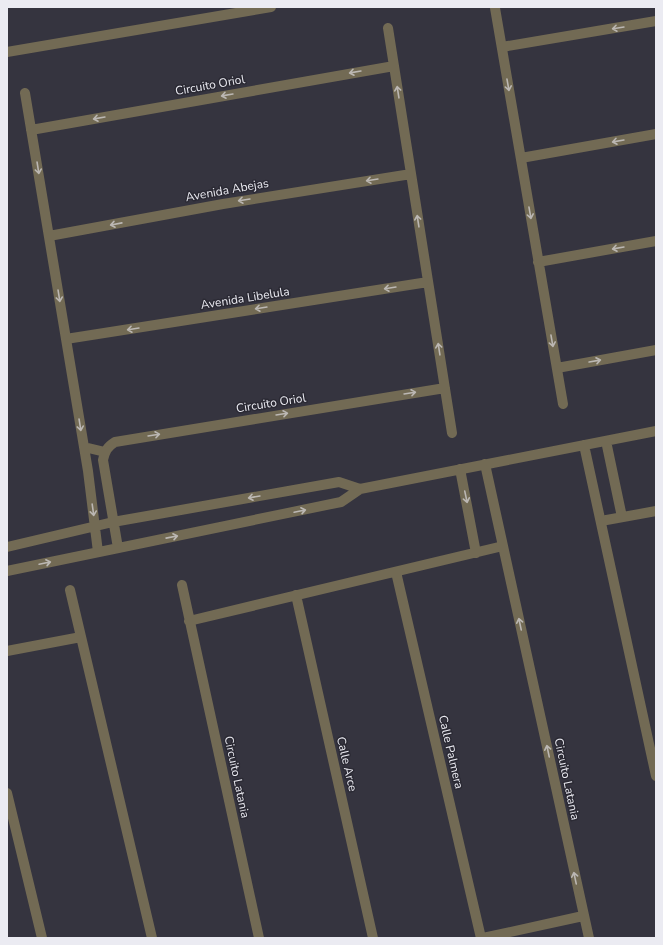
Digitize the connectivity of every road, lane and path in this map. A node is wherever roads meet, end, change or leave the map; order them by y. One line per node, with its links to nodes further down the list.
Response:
1 (271, 7): 6 (street)
2 (495, 8): 5 (street)
3 (656, 21): 5 (street, one-way to 5)
4 (388, 28): 7 (street)
5 (502, 46): 11 (street, one-way to 11)
6 (7, 52)
7 (394, 66): 9 (street, Circuito Oriol, one-way to 9); 12 (street, one-way to 7)
8 (25, 94): 9 (street)
9 (31, 130): 13 (street, one-way to 13)
10 (656, 134): 11 (street, one-way to 11)
11 (521, 158): 15 (street, one-way to 15)
12 (411, 174): 13 (street, Avenida Abejas, one-way to 13); 16 (street, one-way to 12)
13 (49, 236): 17 (street, one-way to 17)
14 (656, 241): 15 (street, one-way to 15)
15 (538, 262): 19 (street, one-way to 19)
16 (428, 282): 17 (street, Avenida Libelula, one-way to 17); 20 (street, one-way to 16)
17 (66, 339): 26 (street, one-way to 26)
18 (656, 350): 19 (street, one-way to 18)
19 (556, 368): 21 (street)
20 (445, 388): 23 (street); 27 (street, Circuito Oriol, one-way to 20)
21 (563, 404)
22 (656, 431): 24 (street)
23 (452, 433)
24 (606, 441): 25 (street); 32 (street)
25 (584, 445): 28 (street); 33 (street)
26 (84, 447): 27 (street); 35 (street, one-way to 35)
27 (105, 452): 34 (street)
28 (485, 464): 29 (street); 36 (street, Circuito Latania)
29 (460, 469): 30 (street); 40 (street, one-way to 40)
30 (360, 489): 34 (street, one-way to 34); 38 (street, one-way to 30)
31 (656, 511): 32 (street)
32 (622, 517): 33 (street)
33 (601, 521): 49 (street)
34 (113, 522): 35 (street); 38 (street)
35 (95, 526): 37 (street); 39 (street)
36 (503, 546): 40 (street); 51 (street, Circuito Latania, one-way to 36)
37 (7, 547)
38 (118, 548): 39 (street)
39 (98, 552): 41 (street, one-way to 39)
40 (476, 553): 42 (street)
41 (7, 571)
42 (396, 572): 45 (street); 56 (street, Calle Palmera)
43 (182, 585): 46 (street, Circuito Latania)
44 (70, 590): 47 (street)
45 (296, 596): 46 (street); 55 (street, Calle Arce)
46 (189, 621): 54 (street, Circuito Latania)
47 (81, 637): 48 (street); 53 (street)
48 (7, 651)
49 (656, 776)
50 (7, 793): 52 (street)
51 (583, 916): 56 (street); 57 (street, Circuito Latania)
52 (42, 938)
53 (152, 938)
54 (259, 938)
55 (373, 938)
56 (482, 938)
57 (589, 938)

